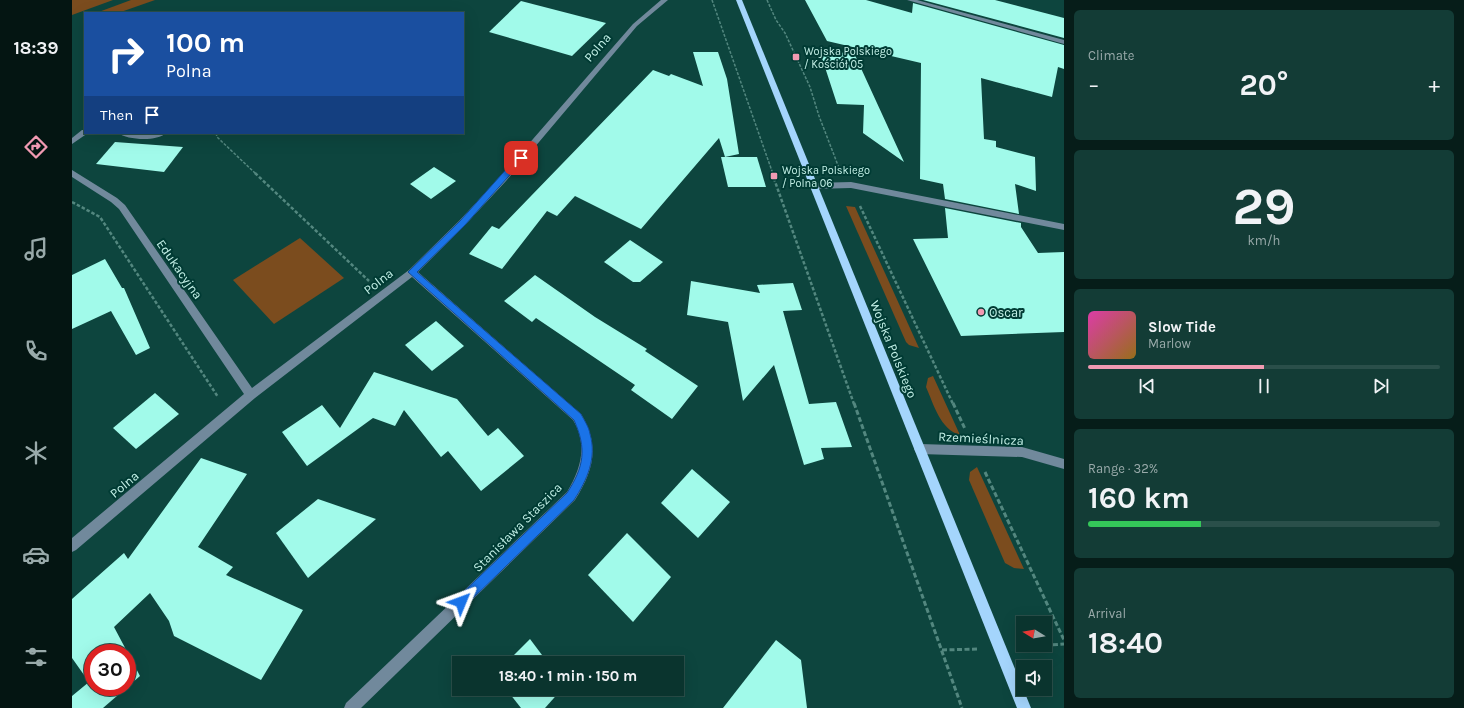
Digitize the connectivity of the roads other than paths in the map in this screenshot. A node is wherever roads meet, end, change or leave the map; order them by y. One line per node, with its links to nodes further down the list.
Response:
1 (665, 0): 12 (street, Polna)
2 (739, 0): 10 (main road, Wojska Polskiego)
3 (910, 0): 4 (street)
4 (1064, 42)
5 (84, 133): 8 (street)
6 (129, 134): 7 (street)
7 (161, 134)
8 (72, 142)
9 (72, 173): 13 (street, Edukacyjna)
10 (813, 186): 11 (street); 14 (main road, Wojska Polskiego)
11 (1064, 227)
12 (412, 272): 13 (street, Polna); 17 (street, Stanisława Staszica)
13 (252, 395): 16 (street, Polna)
14 (920, 449): 15 (street, Rzemieślnicza); 18 (main road, Wojska Polskiego)
15 (1064, 464)
16 (72, 546)
17 (351, 708)
18 (1024, 708)

